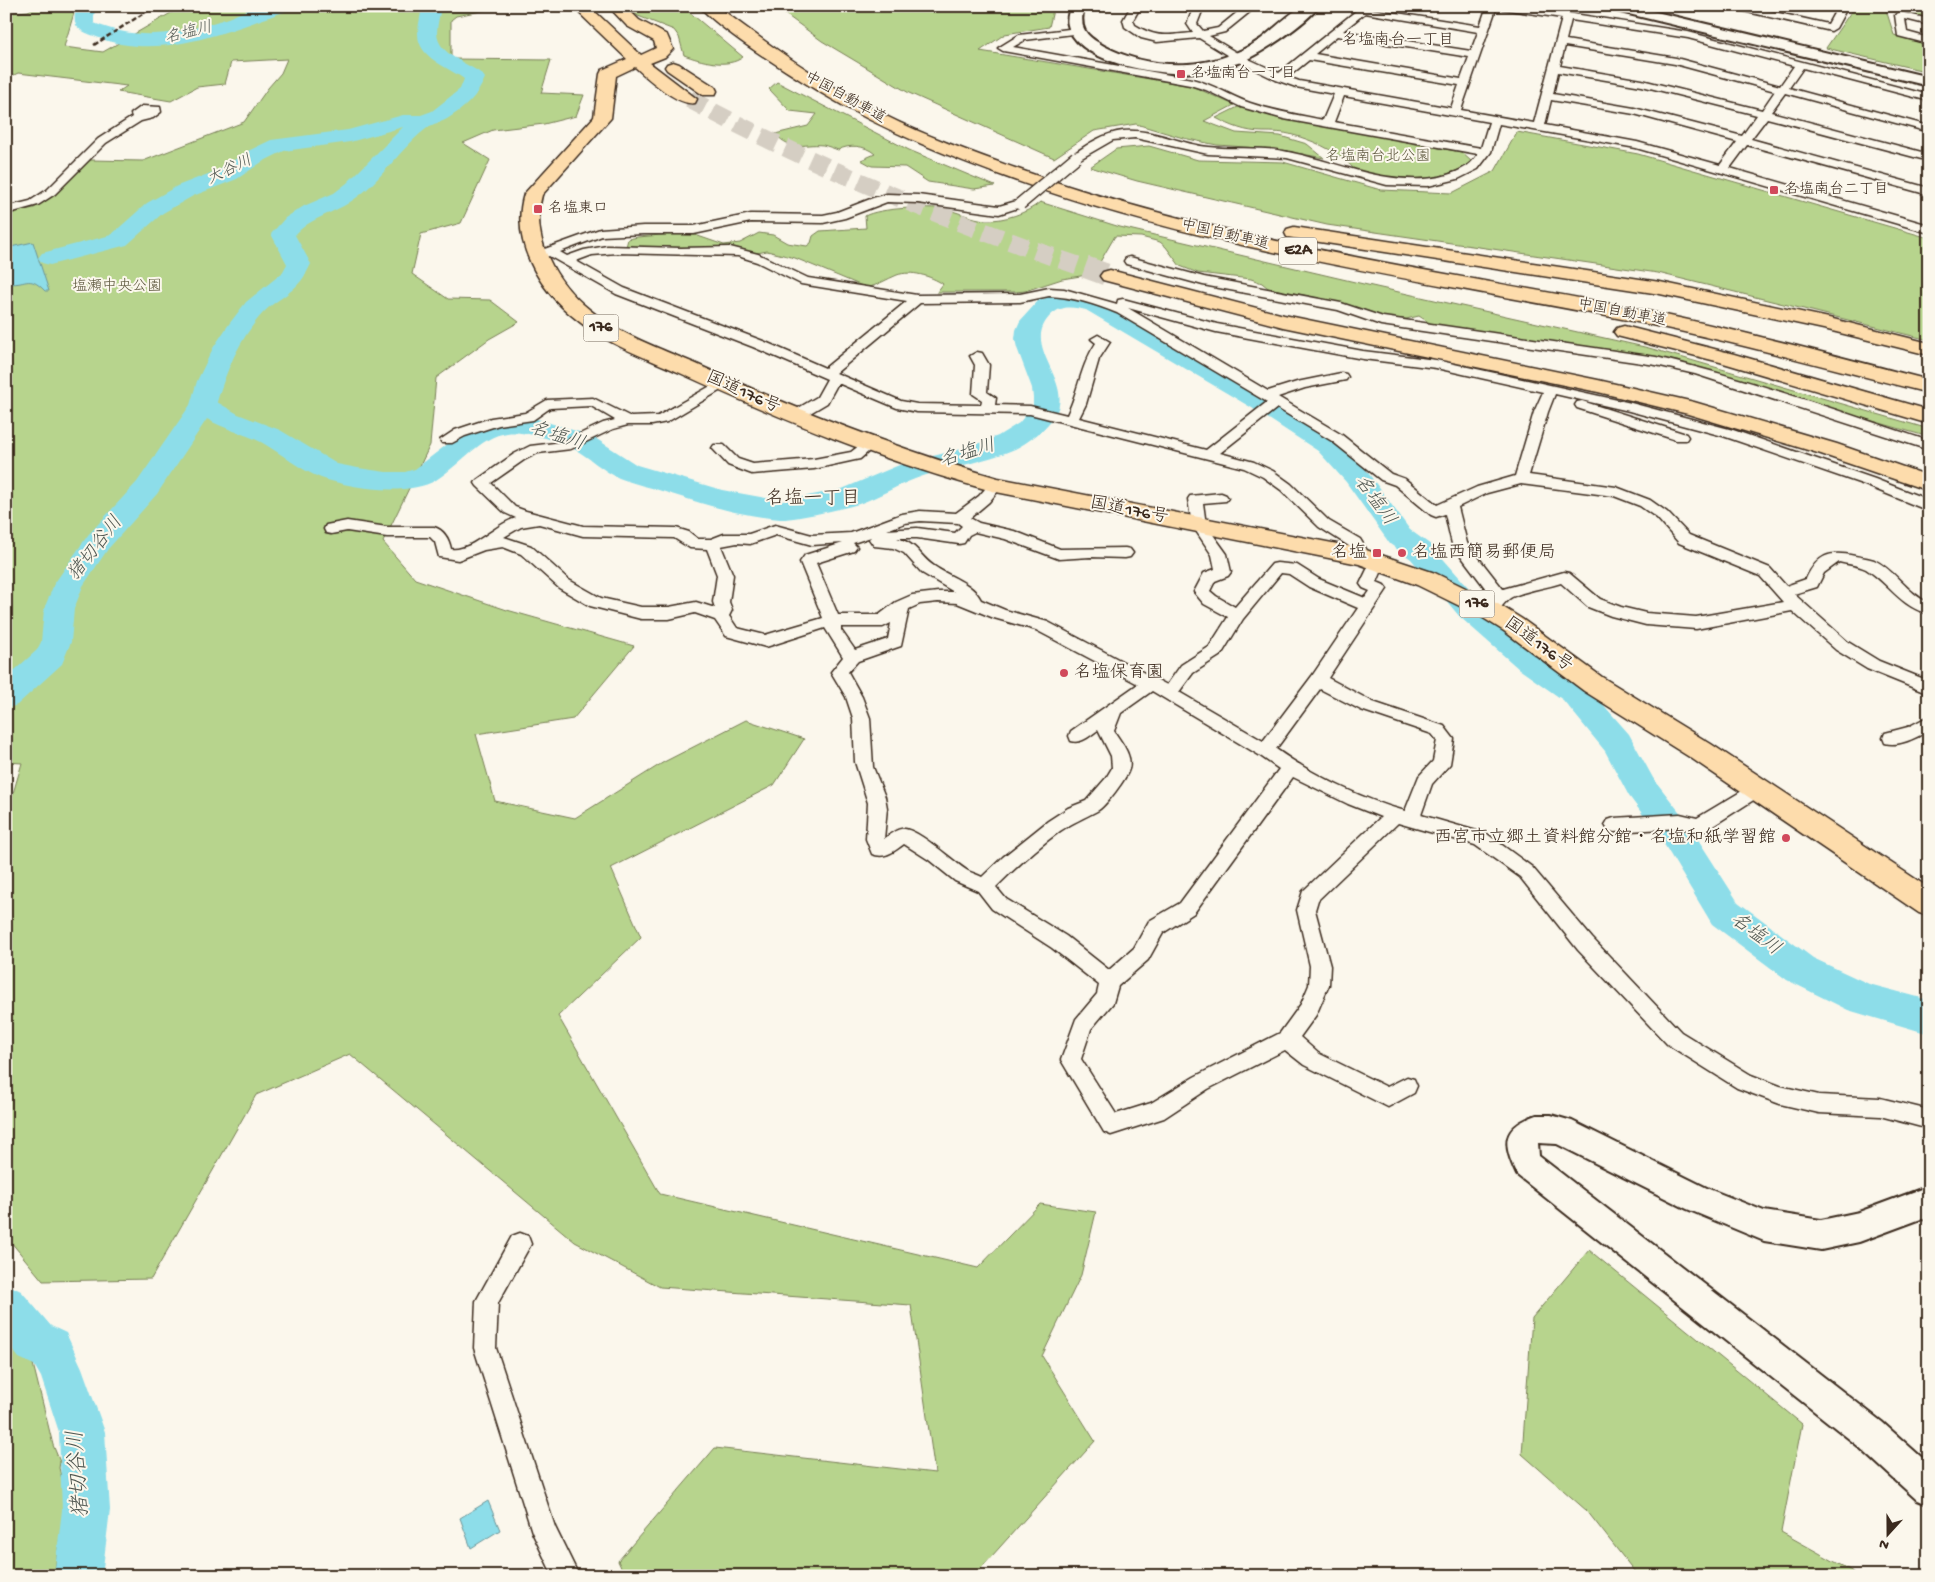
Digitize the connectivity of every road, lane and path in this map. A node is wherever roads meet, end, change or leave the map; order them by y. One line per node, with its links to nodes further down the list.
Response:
1 (564, 6): 28 (highway)
2 (580, 6): 28 (highway)
3 (599, 6): 28 (highway)
4 (616, 6): 28 (highway)
5 (708, 6): 52 (highway, 中国自動車道 / E2A)
6 (733, 6): 55 (highway, 中国自動車道 / E2A)
7 (1077, 6): 21 (street)
8 (1136, 6): 23 (street)
9 (1200, 6): 23 (street)
10 (1252, 6): 23 (street)
11 (1312, 6): 29 (street)
12 (1492, 6): 20 (street)
13 (1502, 6): 18 (street)
14 (1612, 6): 33 (street)
15 (1734, 6): 17 (street)
16 (1365, 8): 20 (street); 22 (street)
17 (1840, 8)
18 (1567, 17): 25 (street); 30 (street)
19 (1929, 22): 24 (street)
20 (1483, 30): 26 (street)
21 (1077, 31): 29 (street); 45 (street)
22 (1334, 33): 26 (street); 27 (street)
23 (1200, 35): 29 (street)
24 (1929, 41)
25 (1561, 42): 31 (street); 35 (street)
26 (1474, 55): 34 (street)
27 (1306, 56): 32 (street); 34 (street)
28 (646, 58): 36 (highway); 40 (highway); 57 (highway, 国道176号 / 176)
29 (1239, 58): 32 (street)
30 (1801, 64): 35 (street); 39 (street)
31 (1554, 68): 38 (street); 42 (street)
32 (1280, 78): 37 (street)
33 (1929, 82)
34 (1465, 84): 41 (street)
35 (1784, 89): 42 (street); 47 (street)
36 (709, 91)
37 (1340, 93): 41 (street); 45 (street)
38 (1547, 96): 46 (street); 48 (street)
39 (1929, 98)
40 (689, 99)
41 (1455, 112): 44 (street)
42 (1766, 114): 48 (street); 50 (street)
43 (138, 118): 54 (street)
44 (1494, 119): 46 (street); 49 (street)
45 (1326, 124): 49 (street)
46 (1539, 127): 51 (street)
47 (1929, 129)
48 (1746, 140): 51 (street); 53 (street)
49 (1485, 152): 57 (street, bridge)
50 (1929, 158)
51 (1723, 169): 56 (street)
52 (1063, 192): 69 (highway, 中国自動車道 / E2A); 75 (highway)
53 (1929, 192)
54 (6, 210)
55 (1218, 220): 63 (highway); 65 (highway, 中国自動車道 / E2A)
56 (1929, 229)
57 (544, 254): 58 (street); 68 (highway, 国道176号 / 176)
58 (567, 261): 60 (street); 66 (street)
59 (1121, 267): 81 (street); 84 (highway); 86 (highway)
60 (917, 299): 61 (street); 66 (street)
61 (1113, 306): 70 (street); 72 (street)
62 (1098, 338): 76 (street)
63 (1929, 349)
64 (977, 356): 73 (street)
65 (1929, 370)
66 (830, 376): 73 (street); 74 (street)
67 (1342, 377): 72 (street)
68 (721, 384): 74 (highway, 国道176号 / 176); 77 (street)
69 (1929, 387)
70 (1552, 388): 71 (street); 85 (street)
71 (1570, 392): 78 (street); 90 (street)
72 (1272, 399): 83 (street); 89 (street)
73 (987, 409): 76 (street)
74 (795, 416): 80 (highway, 国道176号 / 176)
75 (1929, 417)
76 (1071, 420): 83 (street)
77 (628, 421): 79 (street); 92 (street)
78 (1681, 437)
79 (446, 440)
80 (869, 445): 82 (street); 87 (highway, 国道176号 / 176)
81 (1929, 446)
82 (718, 448)
83 (1210, 454): 100 (street)
84 (1929, 472)
85 (1521, 479): 89 (street); 101 (street)
86 (1929, 484)
87 (996, 485): 91 (street); 93 (highway, 国道176号 / 176)
88 (1221, 498): 93 (street)
89 (1450, 506): 102 (street)
90 (1929, 506)
91 (960, 518): 94 (street); 97 (street)
92 (543, 519): 97 (street); 98 (street)
93 (1199, 525): 100 (highway, 国道176号 / 176); 108 (street)
94 (974, 527): 96 (street); 99 (street)
95 (331, 529): 98 (street)
96 (868, 543): 105 (street); 110 (street)
97 (713, 544): 109 (street)
98 (481, 545): 109 (street)
99 (1125, 553)
100 (1371, 559): 102 (highway, 国道176号 / 176); 106 (street)
101 (1783, 592): 103 (street); 107 (street)
102 (1495, 604): 103 (street); 122 (highway, 国道176号 / 176)
103 (1795, 605): 114 (street)
104 (902, 606): 105 (street); 110 (street); 111 (street)
105 (979, 606): 113 (street)
106 (1368, 606): 108 (street); 112 (street)
107 (1929, 609)
108 (1236, 615): 115 (street)
109 (721, 616): 110 (street)
110 (832, 621): 111 (street)
111 (852, 657): 125 (street)
112 (1318, 680): 120 (street); 123 (street)
113 (1151, 683): 115 (street); 116 (street)
114 (1929, 688)
115 (1169, 694): 120 (street)
116 (1113, 710): 118 (street); 125 (street)
117 (1929, 722): 119 (street)
118 (1077, 736)
119 (1891, 738)
120 (1264, 750): 121 (street)
121 (1290, 768): 123 (street); 127 (street)
122 (1757, 789): 124 (street); 126 (highway, 国道176号 / 176)
123 (1403, 817): 128 (street); 130 (street)
124 (1614, 825)
125 (985, 886): 127 (street)
126 (1929, 904)
127 (1109, 982): 128 (street)
128 (1287, 1039): 129 (street)
129 (1407, 1086)
130 (1929, 1120)
131 (1929, 1205): 133 (street)
132 (520, 1244): 134 (street)
133 (1929, 1488)
134 (567, 1576)

